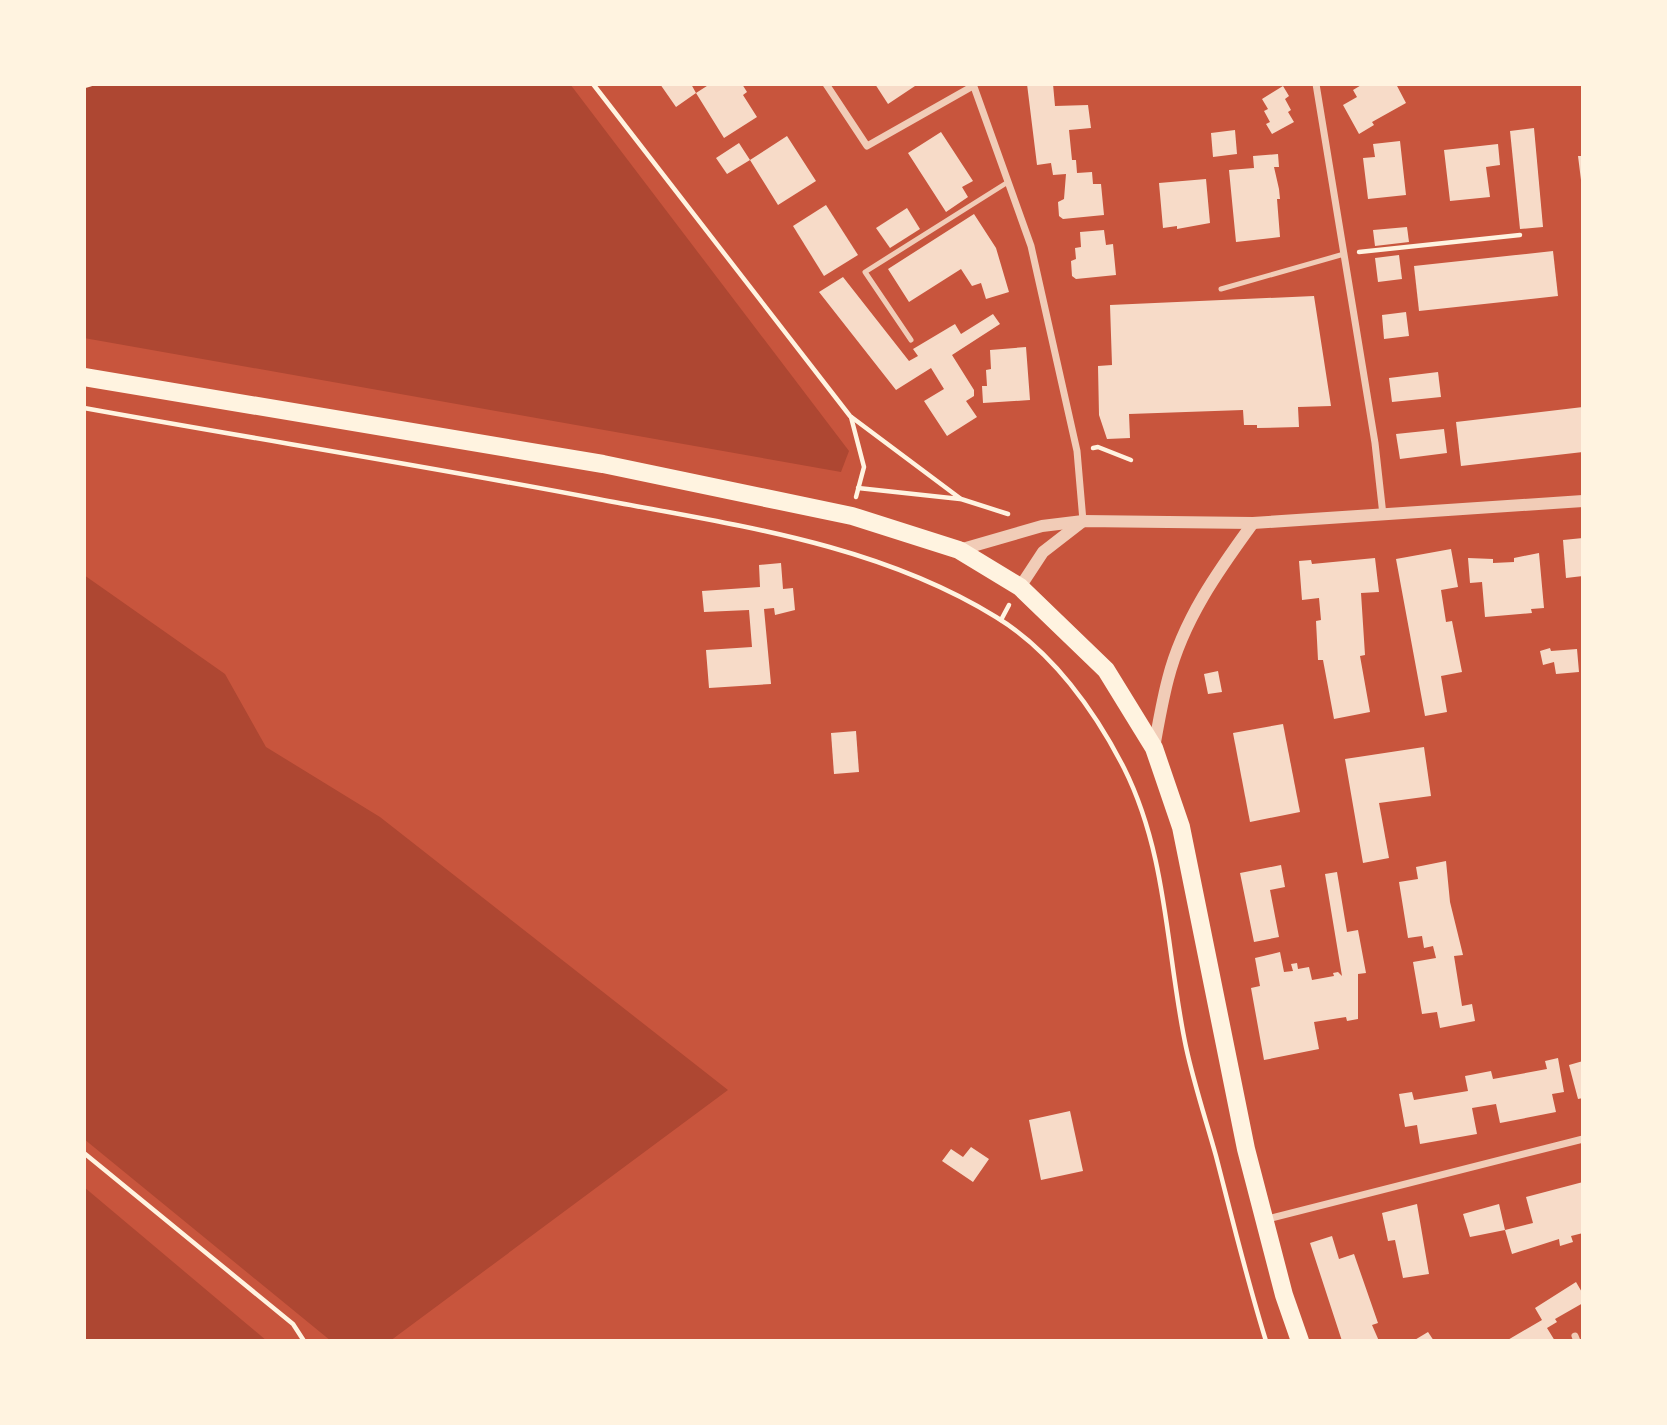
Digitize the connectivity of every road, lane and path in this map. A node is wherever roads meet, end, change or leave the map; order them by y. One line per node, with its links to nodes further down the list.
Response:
1 (92, 84): 6 (path)
2 (593, 84): 14 (path)
3 (826, 84): 5 (street)
4 (1316, 84): 9 (street)
5 (973, 85): 7 (street)
6 (84, 86)
7 (1009, 182): 11 (lane); 15 (street)
8 (1520, 235): 9 (path)
9 (1345, 254): 10 (lane); 21 (street)
10 (1221, 289)
11 (911, 340)
12 (84, 377): 22 (main road)
13 (84, 408): 25 (path)
14 (850, 416): 17 (path); 18 (path)
15 (1077, 451): 16 (path); 23 (street)
16 (1131, 460)
17 (858, 488): 18 (path); 22 (path)
18 (961, 499): 20 (path)
19 (1583, 501): 21 (street)
20 (1017, 513)
21 (1383, 515): 24 (street)
22 (852, 516): 25 (path); 26 (main road)
23 (1083, 521): 24 (street); 26 (street); 27 (street)
24 (1253, 523): 28 (street)
25 (842, 549): 33 (path)
26 (959, 550): 27 (main road)
27 (1020, 586): 28 (main road)
28 (1154, 748): 31 (main road)
29 (1583, 1139): 31 (street)
30 (84, 1153): 32 (path)
31 (1263, 1220): 34 (main road)
32 (304, 1341)
33 (1266, 1341)
34 (1300, 1341)

